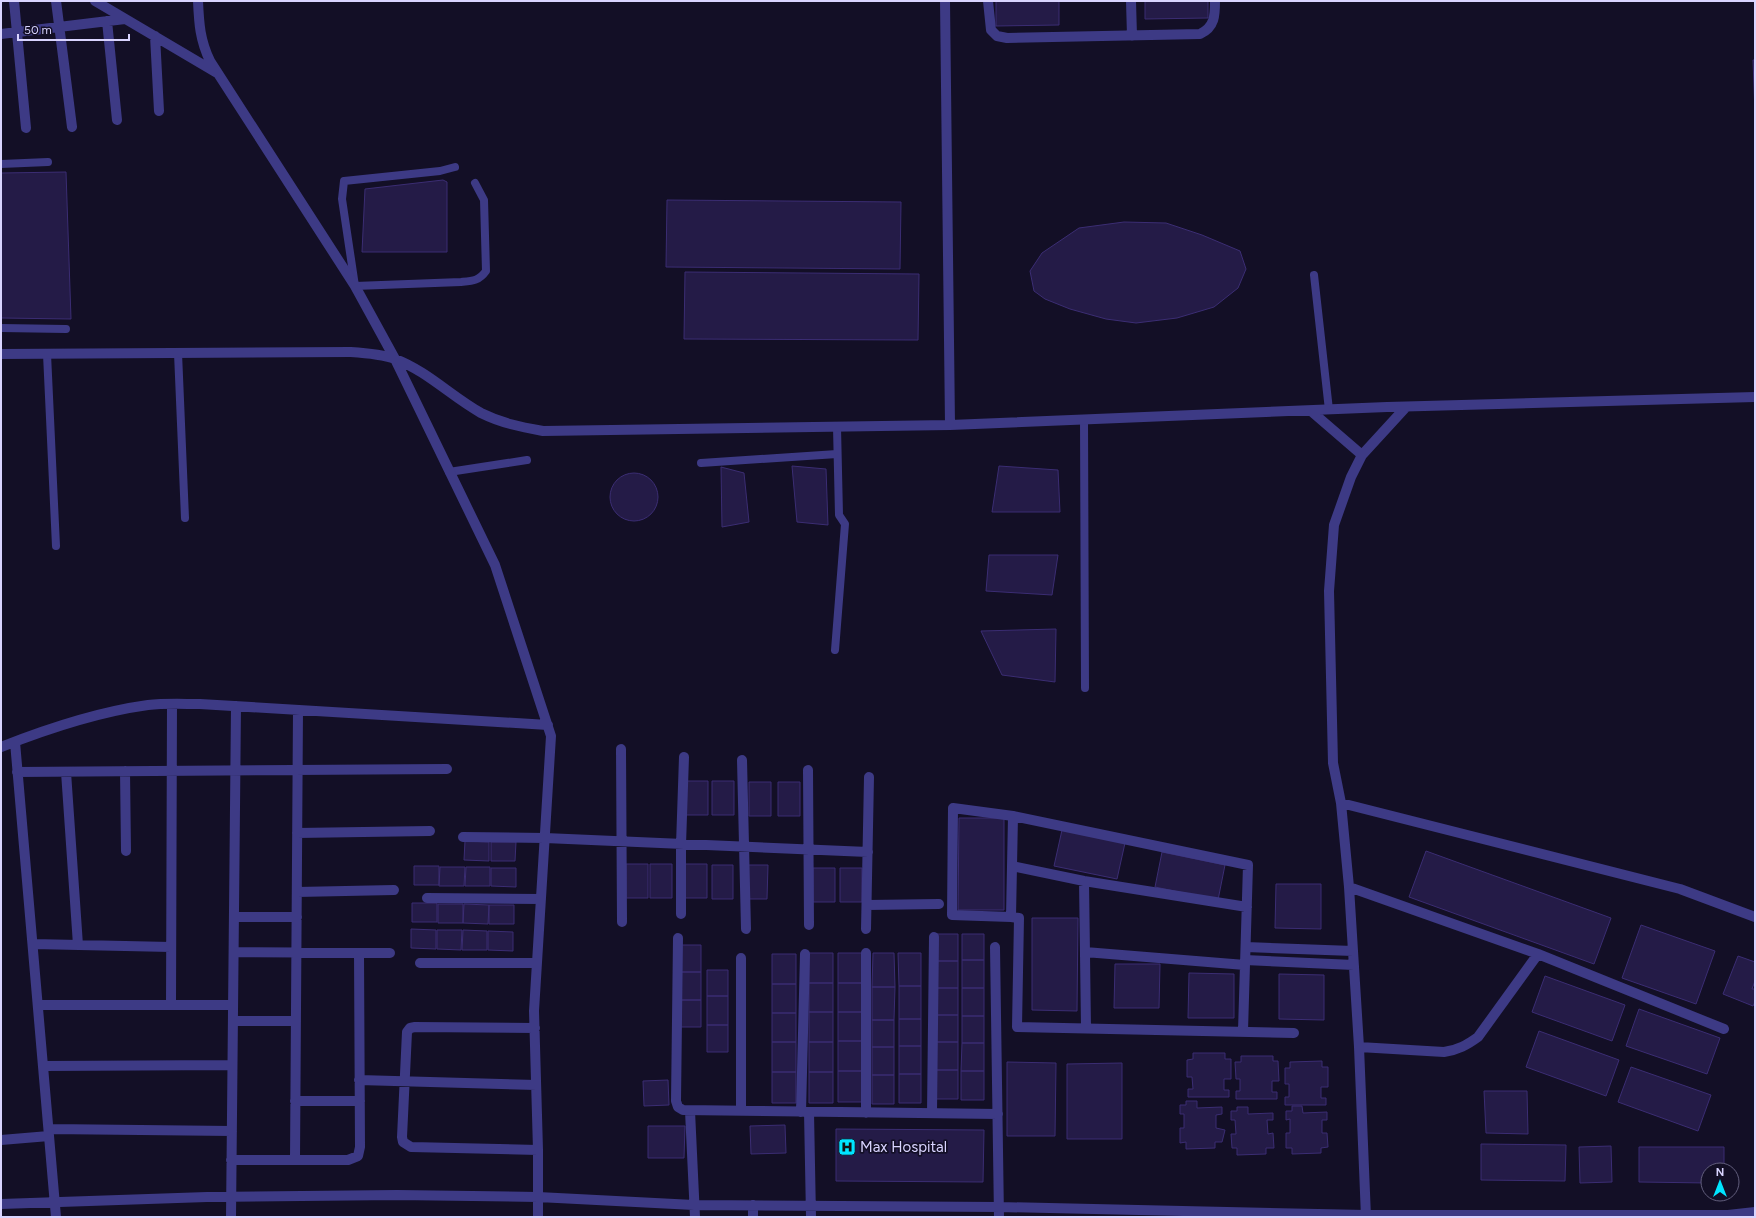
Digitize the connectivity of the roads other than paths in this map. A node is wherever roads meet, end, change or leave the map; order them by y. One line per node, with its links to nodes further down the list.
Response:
1 (14, 1): 12 (street)
2 (56, 1): 11 (street)
3 (94, 1): 9 (street)
4 (198, 1): 16 (street)
5 (945, 1): 38 (street)
6 (988, 1): 15 (street)
7 (1131, 1): 15 (street)
8 (1215, 1): 15 (street)
9 (125, 19): 10 (street); 14 (street)
10 (107, 21): 11 (street); 18 (street)
11 (59, 27): 12 (street); 19 (street)
12 (18, 32): 13 (street); 20 (street)
13 (1, 34)
14 (155, 36): 16 (street); 17 (street)
15 (1132, 36)
16 (219, 75): 26 (street)
17 (159, 111)
18 (117, 120)
19 (72, 127)
20 (26, 128)
21 (48, 162): 22 (lane)
22 (1, 164)
23 (455, 167): 26 (lane)
24 (475, 183): 26 (lane)
25 (1314, 275): 35 (lane)
26 (355, 286): 32 (street)
27 (1, 328): 28 (lane)
28 (66, 329)
29 (178, 353): 31 (street); 32 (street); 45 (lane)
30 (1, 354): 31 (street)
31 (47, 354): 46 (lane)
32 (395, 359): 39 (street); 44 (street)
33 (1755, 397): 34 (street)
34 (1406, 407): 35 (street); 41 (street)
35 (1329, 410): 36 (street)
36 (1311, 411): 37 (street); 41 (street)
37 (1084, 420): 38 (street); 48 (lane)
38 (950, 425): 39 (street)
39 (837, 427): 40 (lane)
40 (837, 454): 43 (lane); 47 (lane)
41 (1362, 455): 67 (street)
42 (527, 460): 44 (lane)
43 (702, 463)
44 (449, 472): 52 (street)
45 (185, 518)
46 (56, 546)
47 (836, 650)
48 (1086, 688)
49 (172, 704): 50 (street); 53 (street); 63 (street)
50 (236, 706): 51 (street); 59 (street)
51 (298, 710): 52 (street); 60 (street)
52 (548, 725): 72 (street)
53 (14, 742): 54 (street); 64 (street)
54 (1, 747)
55 (621, 748): 73 (street)
56 (684, 757): 74 (street)
57 (742, 760): 75 (street)
58 (447, 769): 60 (street)
59 (236, 770): 60 (street); 63 (street); 90 (street)
60 (298, 770): 70 (street)
61 (808, 770): 76 (street)
62 (125, 771): 63 (street); 65 (street); 77 (street)
63 (172, 771): 102 (street)
64 (17, 772): 65 (street); 100 (street)
65 (66, 772): 101 (street)
66 (869, 777): 78 (street)
67 (1341, 803): 81 (street); 93 (street)
68 (1012, 816): 79 (street); 88 (street); 92 (street)
69 (430, 831): 70 (street)
70 (297, 833): 83 (street)
71 (463, 837): 72 (street)
72 (545, 838): 73 (street); 85 (street)
73 (622, 842): 74 (street); 94 (street)
74 (682, 845): 75 (street); 89 (street)
75 (744, 847): 76 (street); 96 (street)
76 (808, 849): 78 (street); 95 (street)
77 (126, 851)
78 (868, 852): 87 (street)
79 (1012, 866): 80 (street); 92 (street)
80 (1084, 881): 88 (street); 110 (street)
81 (1349, 887): 105 (street); 113 (street)
82 (394, 890): 83 (street)
83 (297, 892): 91 (street)
84 (427, 898): 85 (street)
85 (541, 899): 117 (street)
86 (939, 904): 87 (street)
87 (867, 905): 97 (street)
88 (1247, 907): 104 (street)
89 (682, 914)
90 (234, 917): 91 (street); 106 (street)
91 (297, 917): 107 (street)
92 (1011, 917): 125 (street)
93 (1755, 917)
94 (622, 922)
95 (808, 924)
96 (746, 929)
97 (866, 929)
98 (934, 937): 141 (street)
99 (678, 938): 138 (street)
100 (33, 944): 101 (street); 119 (street)
101 (78, 945): 102 (street)
102 (171, 947): 120 (street)
103 (996, 947): 142 (street)
104 (1246, 947): 105 (street); 115 (street)
105 (1354, 951): 118 (street)
106 (234, 952): 107 (street); 121 (street)
107 (296, 952): 108 (street); 123 (street)
108 (359, 952): 111 (street); 132 (street)
109 (866, 952): 140 (street)
110 (1086, 952): 115 (street); 125 (street)
111 (390, 953)
112 (805, 954): 139 (street)
113 (1538, 954): 126 (street); 129 (street)
114 (741, 958): 137 (street)
115 (1245, 962): 118 (street); 127 (street)
116 (420, 963): 117 (street)
117 (537, 963): 124 (street)
118 (1354, 964): 129 (street)
119 (38, 1005): 120 (street); 131 (street)
120 (171, 1005): 121 (street)
121 (233, 1005): 122 (street)
122 (233, 1021): 123 (street); 130 (street)
123 (296, 1021): 135 (street)
124 (535, 1028): 133 (street); 134 (street)
125 (1086, 1028): 127 (street)
126 (1724, 1029)
127 (1243, 1031): 128 (street)
128 (1294, 1033)
129 (1359, 1046): 158 (street)
130 (232, 1065): 131 (street); 143 (street)
131 (44, 1066): 144 (street)
132 (359, 1080): 133 (street); 136 (street)
133 (404, 1081): 134 (street); 146 (street)
134 (536, 1085): 146 (street)
135 (295, 1100): 136 (street); 148 (street)
136 (360, 1101): 148 (street)
137 (741, 1110): 138 (street); 139 (street)
138 (690, 1111): 153 (street)
139 (805, 1112): 140 (street); 155 (street)
140 (866, 1113): 141 (street)
141 (932, 1113): 142 (street)
142 (998, 1114): 156 (street)
143 (232, 1131): 144 (street); 147 (street)
144 (49, 1132): 145 (street); 151 (street)
145 (1, 1140)
146 (538, 1150): 149 (street)
147 (231, 1160): 148 (street); 150 (street)
148 (295, 1160)
149 (538, 1196): 150 (street); 153 (street); 161 (street)
150 (231, 1197): 151 (street); 160 (street)
151 (55, 1203): 152 (street); 159 (street)
152 (1, 1204)
153 (694, 1205): 154 (street); 162 (street)
154 (753, 1205): 155 (street); 163 (street)
155 (811, 1205): 156 (street); 164 (street)
156 (999, 1212): 158 (street)
157 (1755, 1212): 158 (street)
158 (1366, 1216)
159 (56, 1217)
160 (231, 1217)
161 (538, 1217)
162 (695, 1217)
163 (753, 1217)
164 (811, 1217)

